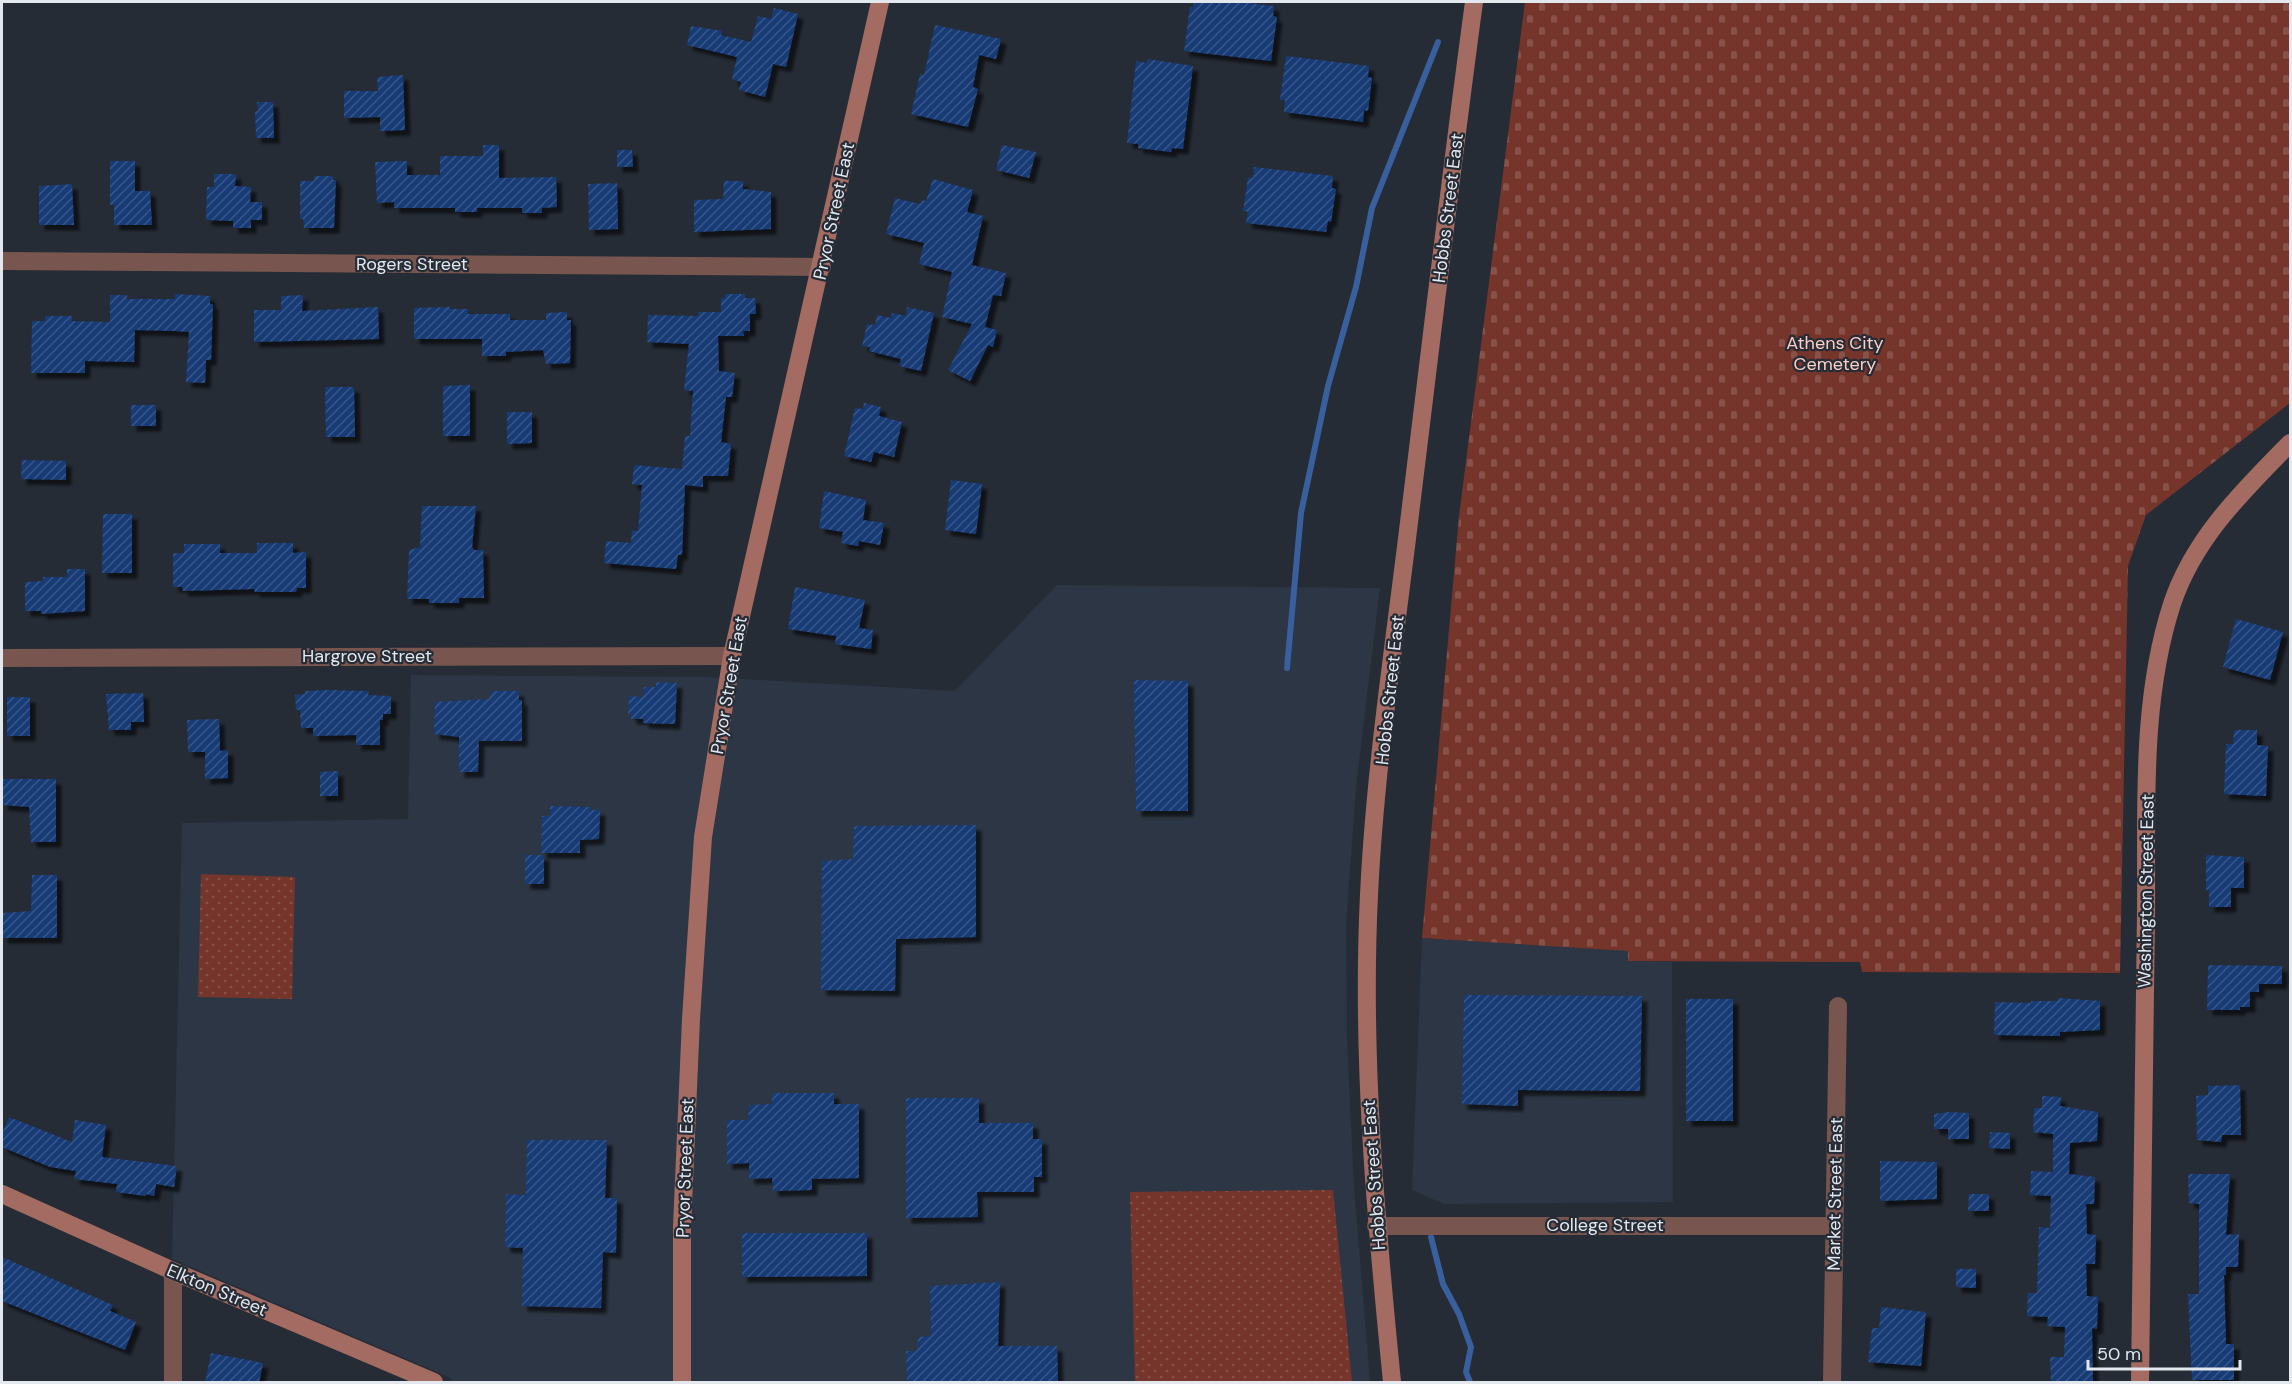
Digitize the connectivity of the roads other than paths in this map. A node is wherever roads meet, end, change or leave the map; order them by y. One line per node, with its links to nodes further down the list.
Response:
1 (880, 2): 4 (street, Pryor Street East)
2 (1474, 2): 10 (street, Hobbs Street East)
3 (2, 261): 4 (street, Rogers Street)
4 (822, 267): 6 (street, Pryor Street East)
5 (2290, 443): 18 (street, Washington Street East)
6 (732, 656): 7 (street, Hargrove Street); 15 (street, Pryor Street East)
7 (2, 658)
8 (1838, 1006): 11 (street, Market Street East)
9 (2, 1194): 12 (street, Elkton Street)
10 (1376, 1226): 11 (street, College Street); 16 (street, Hobbs Street East)
11 (1834, 1226): 17 (street, Market Street East)
12 (172, 1271): 13 (street); 14 (street, Elkton Street)
13 (173, 1383)
14 (434, 1383)
15 (682, 1383)
16 (1392, 1383)
17 (1832, 1383)
18 (2140, 1383)

